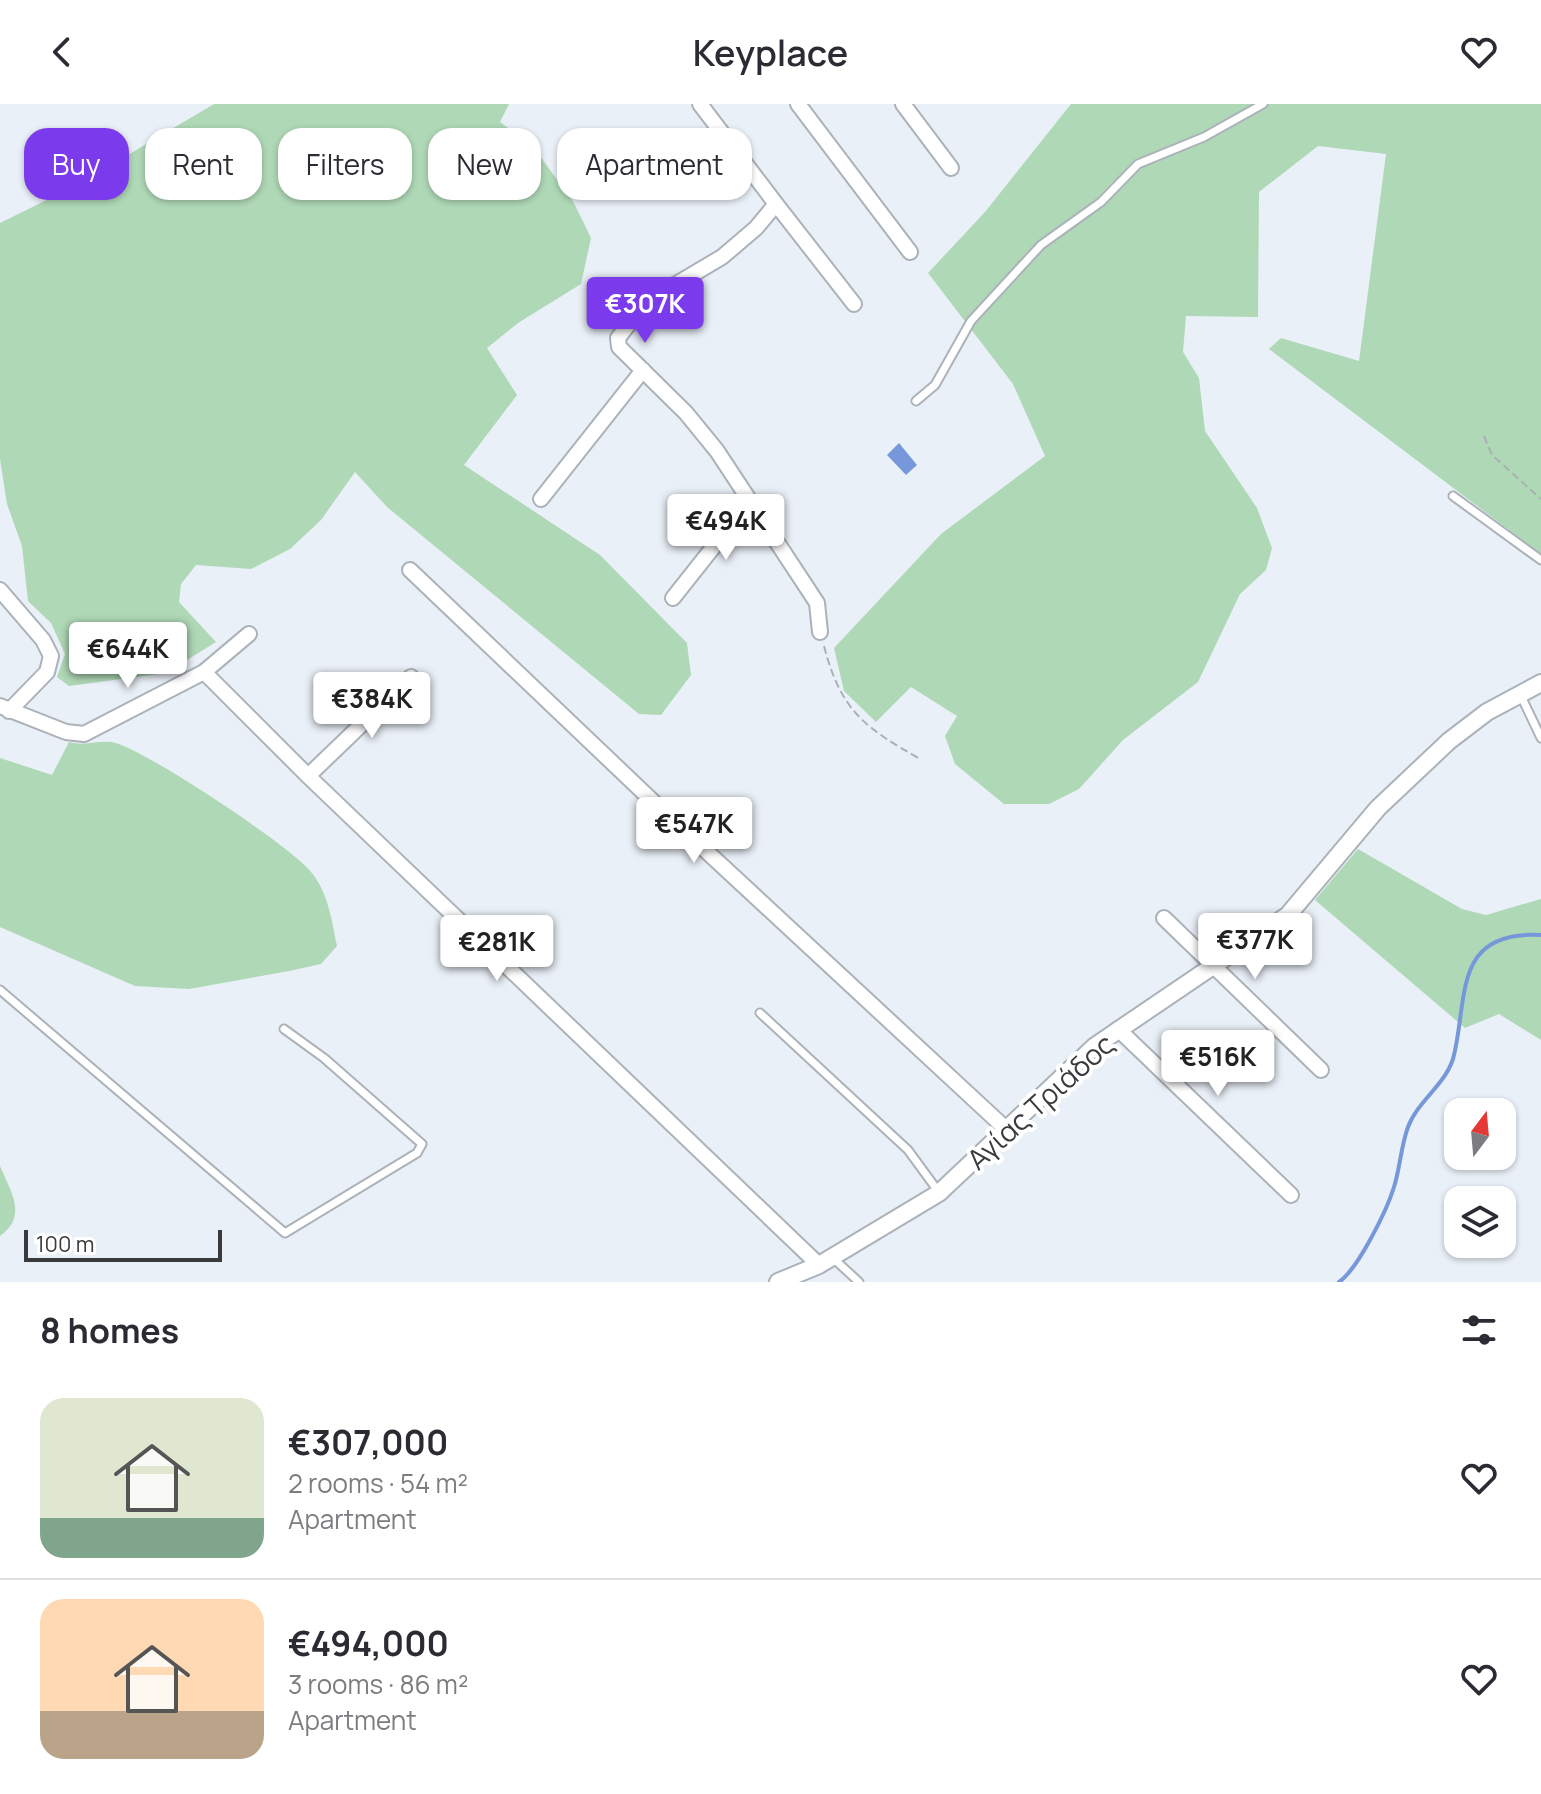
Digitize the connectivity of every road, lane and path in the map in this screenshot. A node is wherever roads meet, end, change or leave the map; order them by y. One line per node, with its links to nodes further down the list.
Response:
1 (700, 104): 6 (street)
2 (798, 104): 7 (street)
3 (903, 104): 5 (street)
4 (1263, 104): 10 (lane)
5 (951, 168)
6 (776, 204): 8 (street); 9 (street)
7 (910, 252)
8 (854, 304)
9 (643, 370): 13 (street); 15 (street)
10 (916, 401)
11 (1484, 436): 14 (path)
12 (1453, 496): 16 (lane)
13 (541, 499)
14 (1541, 499)
15 (749, 502): 19 (street); 20 (street)
16 (1541, 560)
17 (410, 570): 37 (street)
18 (0, 590): 26 (street)
19 (673, 598)
20 (820, 632): 28 (path)
21 (249, 634): 22 (street)
22 (204, 672): 26 (street); 29 (street)
23 (411, 677): 29 (street)
24 (1541, 683): 25 (street, Αγίας Τριάδος)
25 (1520, 694): 27 (lane); 31 (street, Αγίας Τριάδος)
26 (5, 709)
27 (1541, 738)
28 (920, 759)
29 (308, 776): 40 (street)
30 (1164, 918): 31 (street)
31 (1215, 968): 35 (street, Αγίας Τριάδος); 36 (street)
32 (0, 990): 34 (lane)
33 (760, 1013): 38 (lane)
34 (284, 1029)
35 (1118, 1029): 37 (street, Αγίας Τριάδος); 39 (street)
36 (1321, 1070)
37 (1006, 1129): 38 (street, Αγίας Τριάδος)
38 (939, 1193): 40 (street, Αγίας Τριάδος)
39 (1291, 1195)
40 (825, 1261): 41 (street, Αγίας Τριάδος); 42 (lane)
41 (778, 1282)
42 (859, 1282)

